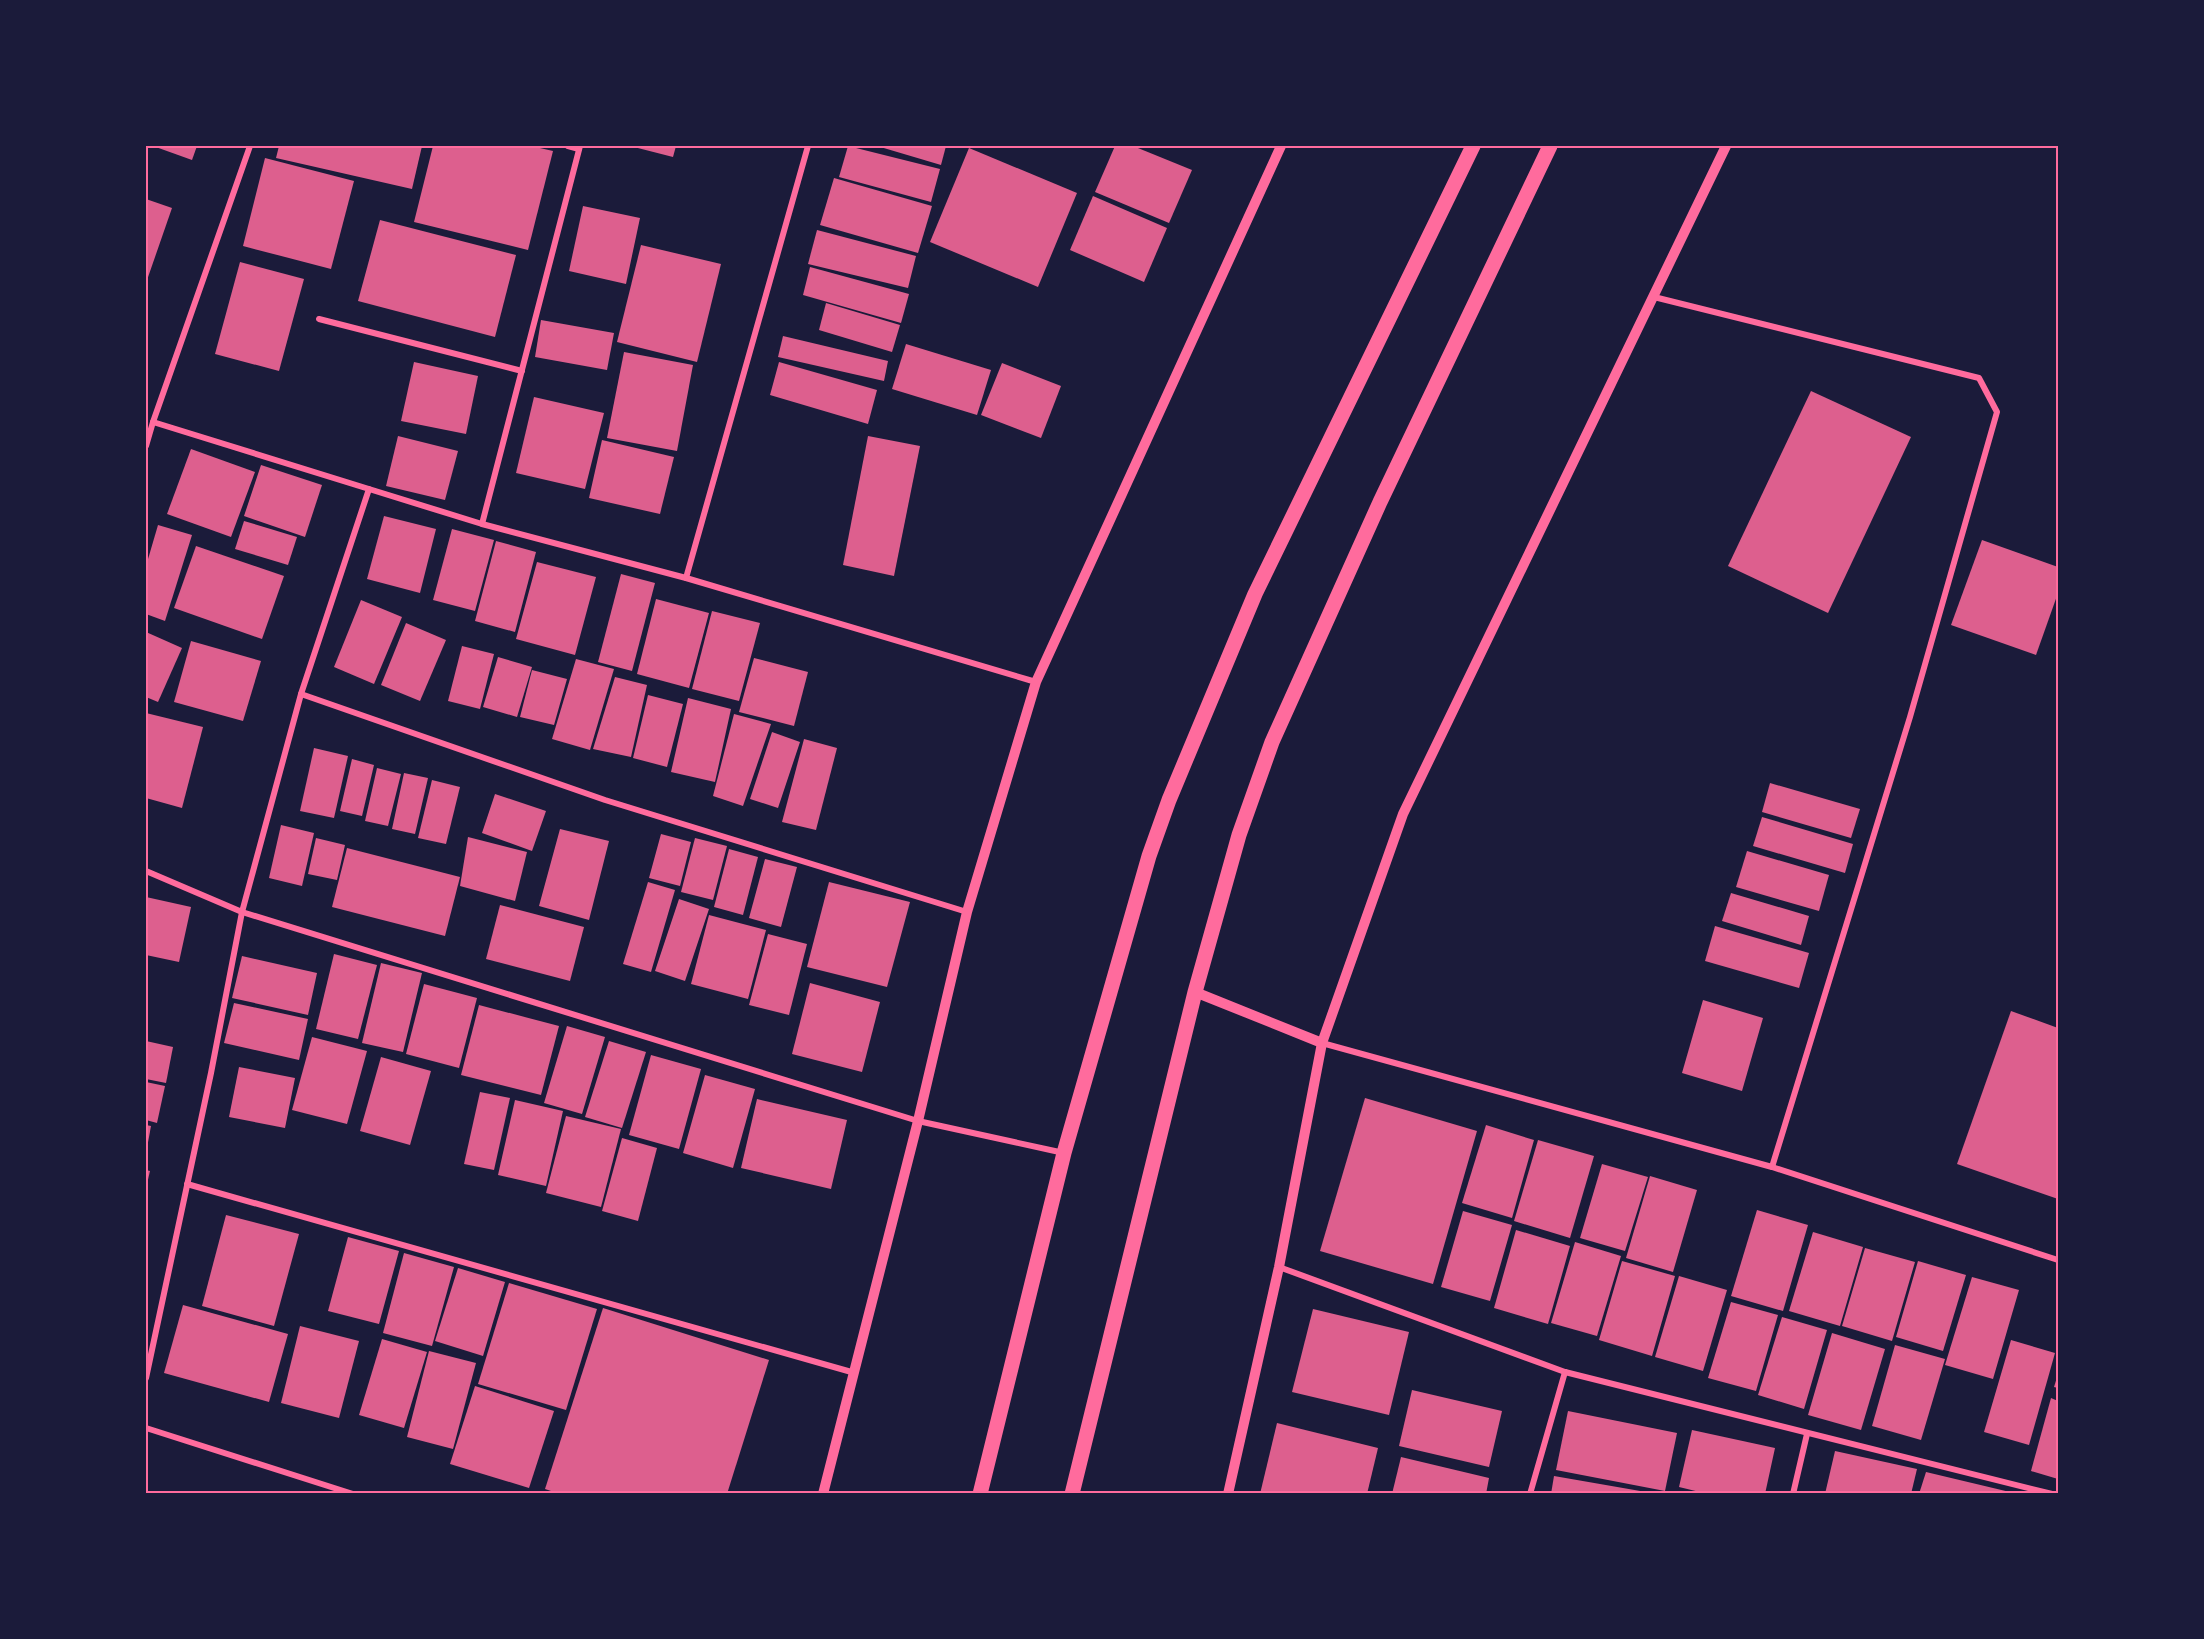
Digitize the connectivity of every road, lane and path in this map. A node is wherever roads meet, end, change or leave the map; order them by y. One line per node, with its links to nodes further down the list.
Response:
1 (250, 146): 12 (street)
2 (568, 146): 8 (street)
3 (808, 146): 16 (street)
4 (1281, 146): 17 (street)
5 (1473, 146): 25 (main road)
6 (1550, 146): 22 (main road)
7 (1726, 146): 9 (street)
8 (579, 147): 11 (street)
9 (1654, 297): 23 (street); 26 (street)
10 (319, 319): 11 (street)
11 (522, 371): 15 (street)
12 (153, 422): 13 (street); 14 (street)
13 (146, 446)
14 (369, 489): 15 (street); 18 (street)
15 (482, 524): 16 (street)
16 (686, 578): 17 (street)
17 (1036, 682): 21 (street)
18 (301, 694): 20 (street); 21 (street)
19 (146, 871): 20 (street)
20 (242, 912): 24 (street); 27 (street)
21 (967, 912): 24 (street)
22 (1195, 992): 23 (street); 39 (main road)
23 (1322, 1043): 26 (street); 29 (street)
24 (918, 1120): 25 (street); 31 (street)
25 (1064, 1153): 38 (main road)
26 (1772, 1167): 28 (street)
27 (187, 1184): 31 (street); 32 (street)
28 (2058, 1260)
29 (1279, 1267): 30 (street); 40 (street)
30 (1565, 1372): 34 (street); 41 (street)
31 (855, 1373): 37 (street)
32 (146, 1378)
33 (146, 1428): 36 (street)
34 (1807, 1434): 35 (street); 42 (street)
35 (2038, 1491): 43 (street)
36 (353, 1494)
37 (823, 1494)
38 (980, 1494)
39 (1072, 1494)
40 (1228, 1494)
41 (1530, 1494)
42 (1793, 1494)
43 (2052, 1494)

